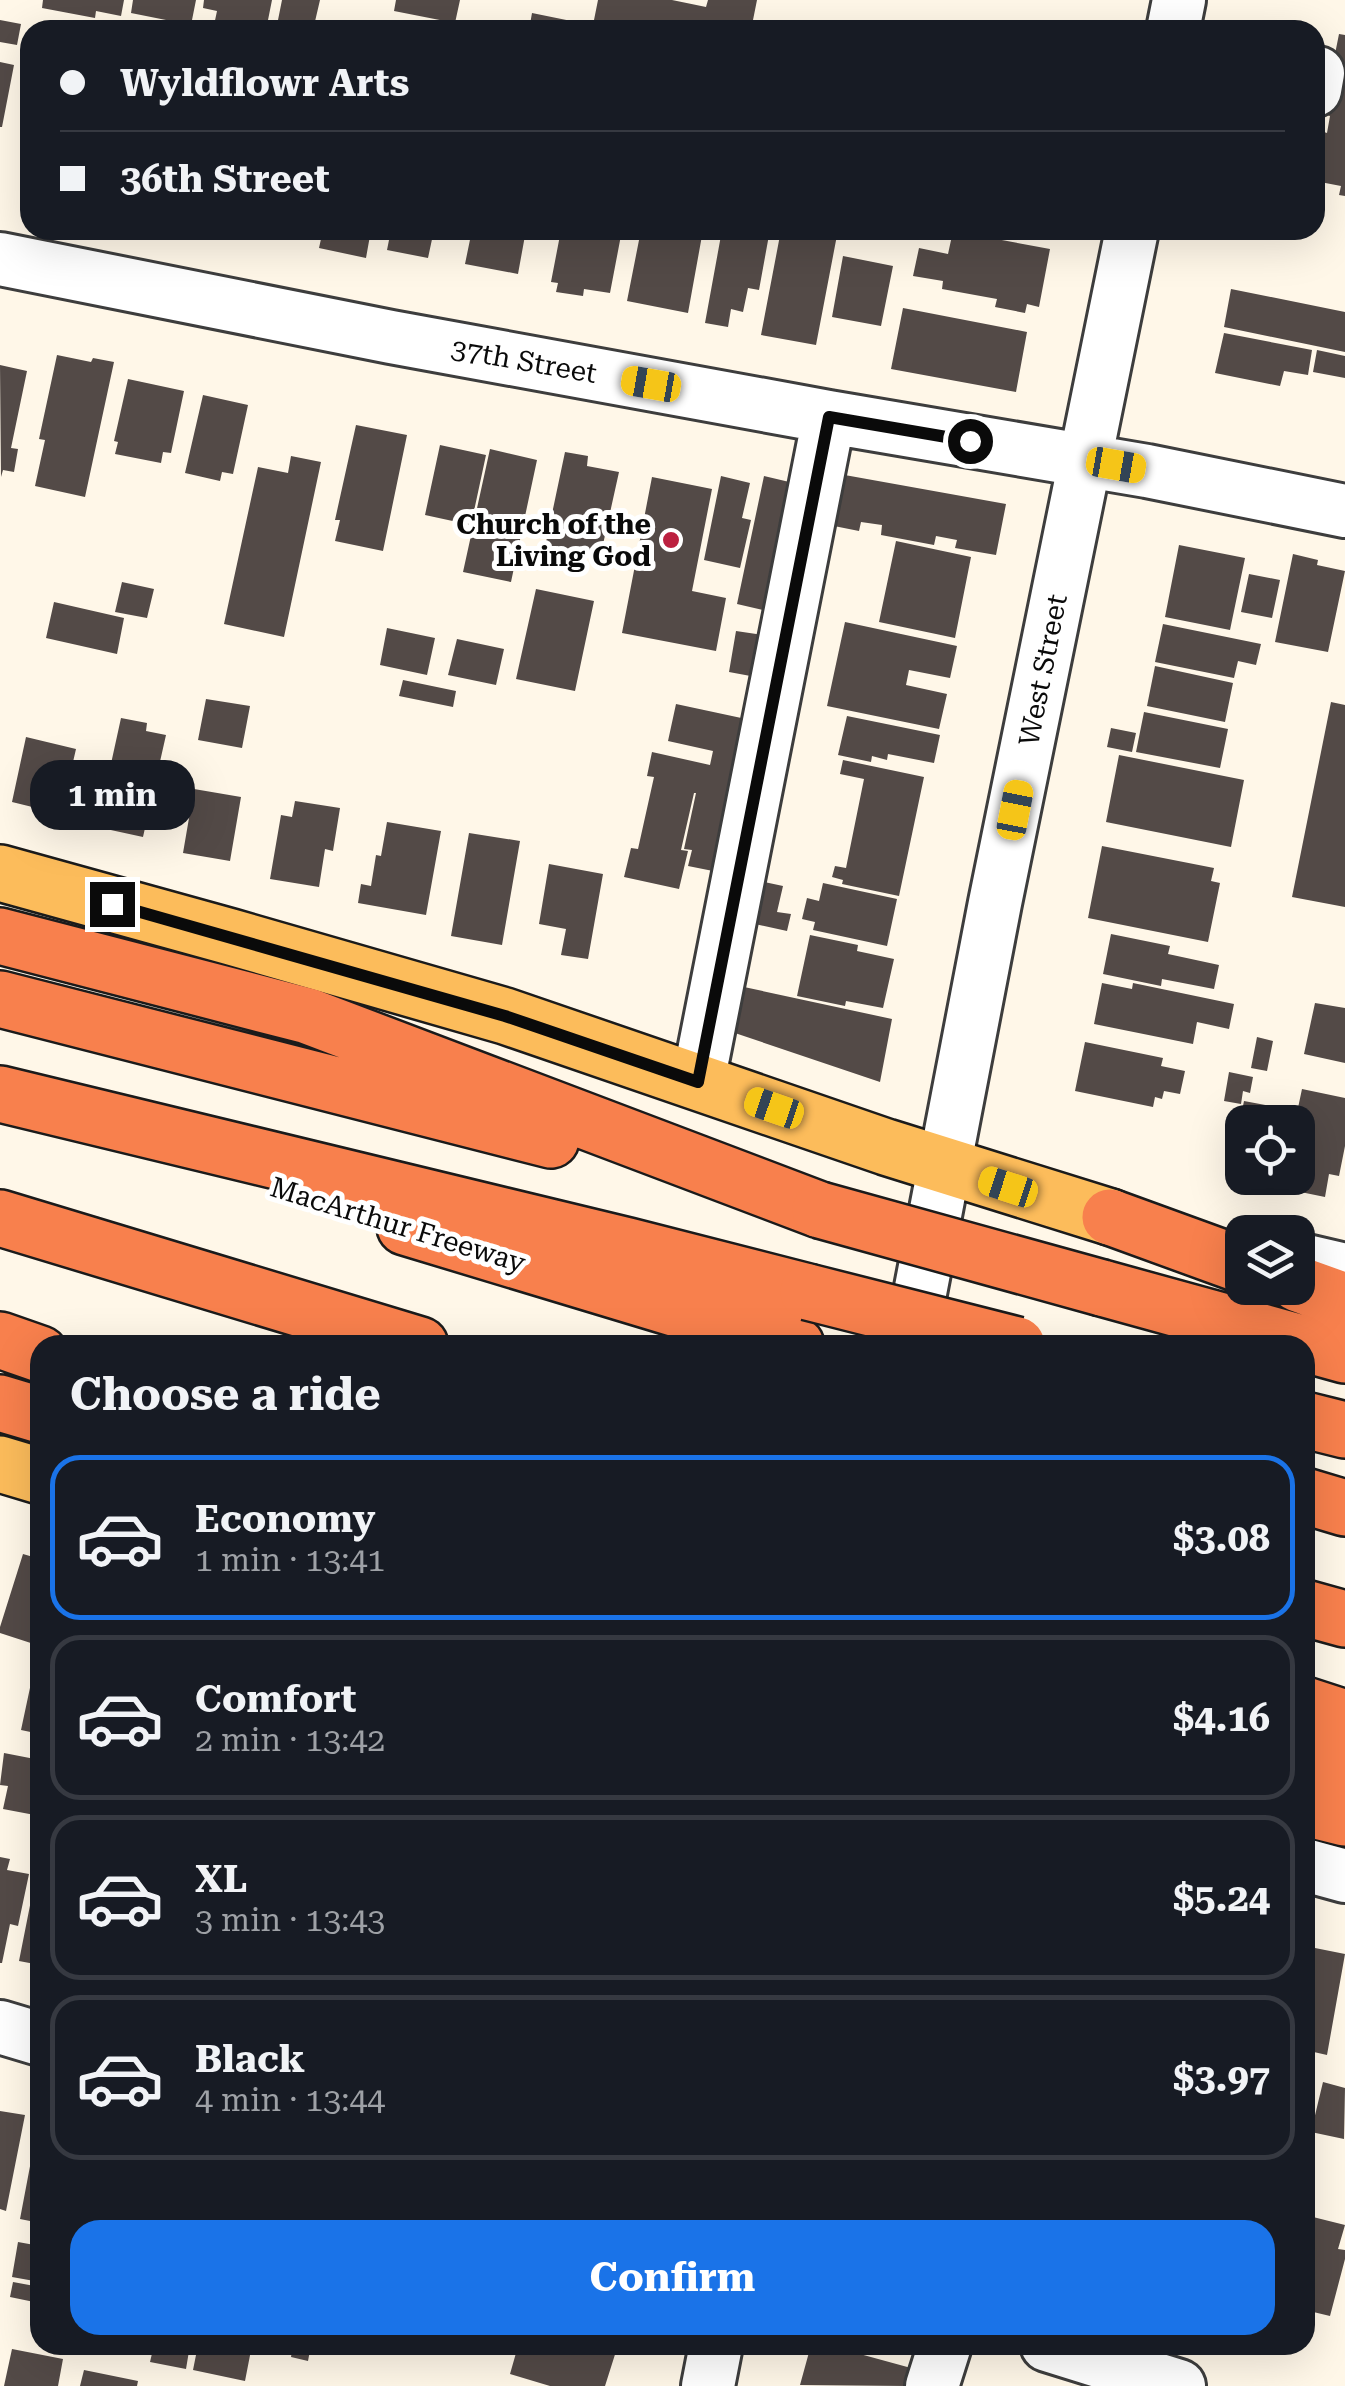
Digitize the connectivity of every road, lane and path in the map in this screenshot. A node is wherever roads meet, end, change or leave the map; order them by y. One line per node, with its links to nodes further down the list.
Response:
1 (1130, 240): 4 (street, West Street)
2 (0, 259): 3 (street, 37th Street)
3 (829, 417): 4 (street, 37th Street); 9 (street)
4 (1085, 460): 5 (street, 37th Street); 12 (street, West Street)
5 (1345, 510)
6 (0, 874): 9 (main road)
7 (0, 936): 13 (highway)
8 (0, 998): 13 (highway)
9 (698, 1082): 12 (main road)
10 (0, 1094): 27 (highway, bridge)
11 (0, 1106): 25 (highway, MacArthur Freeway)
12 (944, 1166): 14 (main road); 26 (street, West Street)
13 (820, 1210): 28 (highway, bridge)
14 (1110, 1217): 16 (street); 17 (highway)
15 (0, 1218): 19 (highway)
16 (1225, 1243)
17 (1225, 1258)
18 (1315, 1264): 20 (street)
19 (166, 1270): 23 (highway); 24 (highway)
20 (1345, 1270)
21 (1315, 1290): 22 (highway)
22 (1345, 1301)
23 (276, 1335)
24 (386, 1335)
25 (762, 1335)
26 (912, 1335)
27 (978, 1335)
28 (1276, 1335)
29 (0, 1340): 31 (highway)
30 (1315, 1346): 32 (highway, bridge)
31 (30, 1350)
32 (1345, 1354)
33 (0, 1403): 34 (highway)
34 (30, 1412)
35 (1315, 1422): 36 (highway)
36 (1345, 1430)
37 (0, 1464): 38 (main road)
38 (30, 1473)
39 (1315, 1499): 40 (highway)
40 (1345, 1508)
41 (1315, 1611): 42 (highway)
42 (1345, 1620)
43 (1315, 1708): 44 (highway)
44 (1345, 1718)
45 (1315, 1764): 46 (highway)
46 (1345, 1773)
47 (1315, 1810): 48 (highway)
48 (1345, 1818)
49 (1315, 1868): 50 (street)
50 (1345, 1876)
51 (0, 2027): 52 (street)
52 (30, 2036)
53 (714, 2355): 56 (street)
54 (942, 2355): 57 (street)
55 (1079, 2355): 58 (street)
56 (708, 2386)
57 (932, 2386)
58 (1180, 2386)

